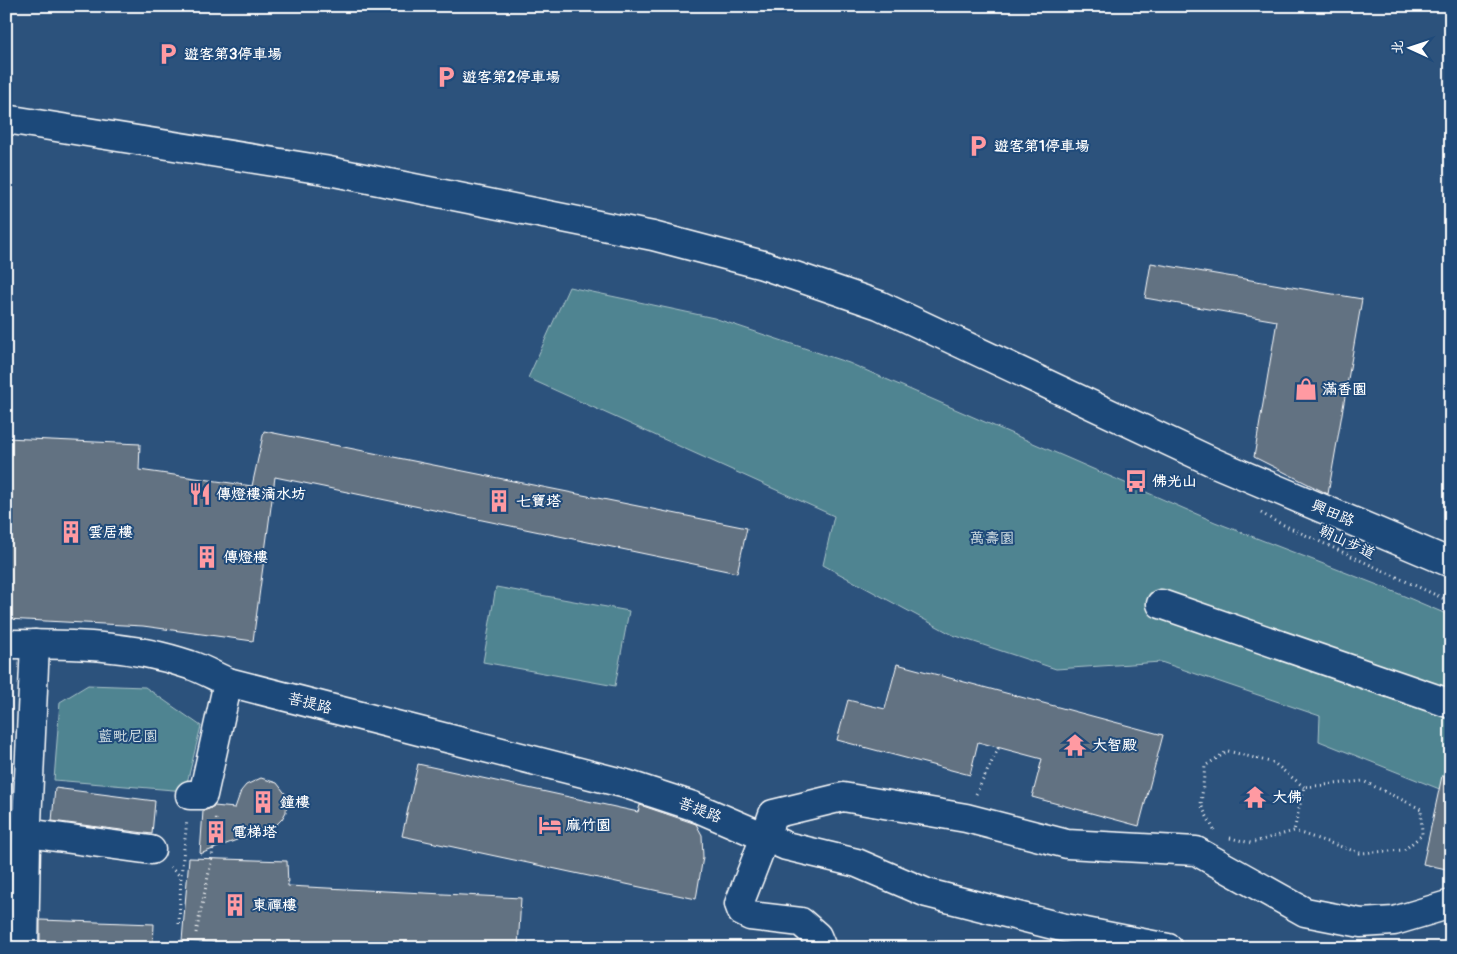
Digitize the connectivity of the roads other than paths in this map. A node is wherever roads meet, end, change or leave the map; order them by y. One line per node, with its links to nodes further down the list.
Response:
1 (6, 120): 2 (street, 興田路)
2 (1451, 563)
3 (1161, 604): 7 (street)
4 (6, 644): 5 (street, 菩提路)
5 (34, 644): 6 (street, 菩提路); 9 (street)
6 (228, 682): 8 (street); 10 (street, 菩提路)
7 (1451, 704)
8 (190, 795)
9 (27, 833): 11 (street); 13 (street)
10 (765, 837): 12 (street); 14 (street); 15 (street, 菩提路)
11 (151, 850)
12 (1451, 904)
13 (24, 948)
14 (822, 948)
15 (1168, 948)

